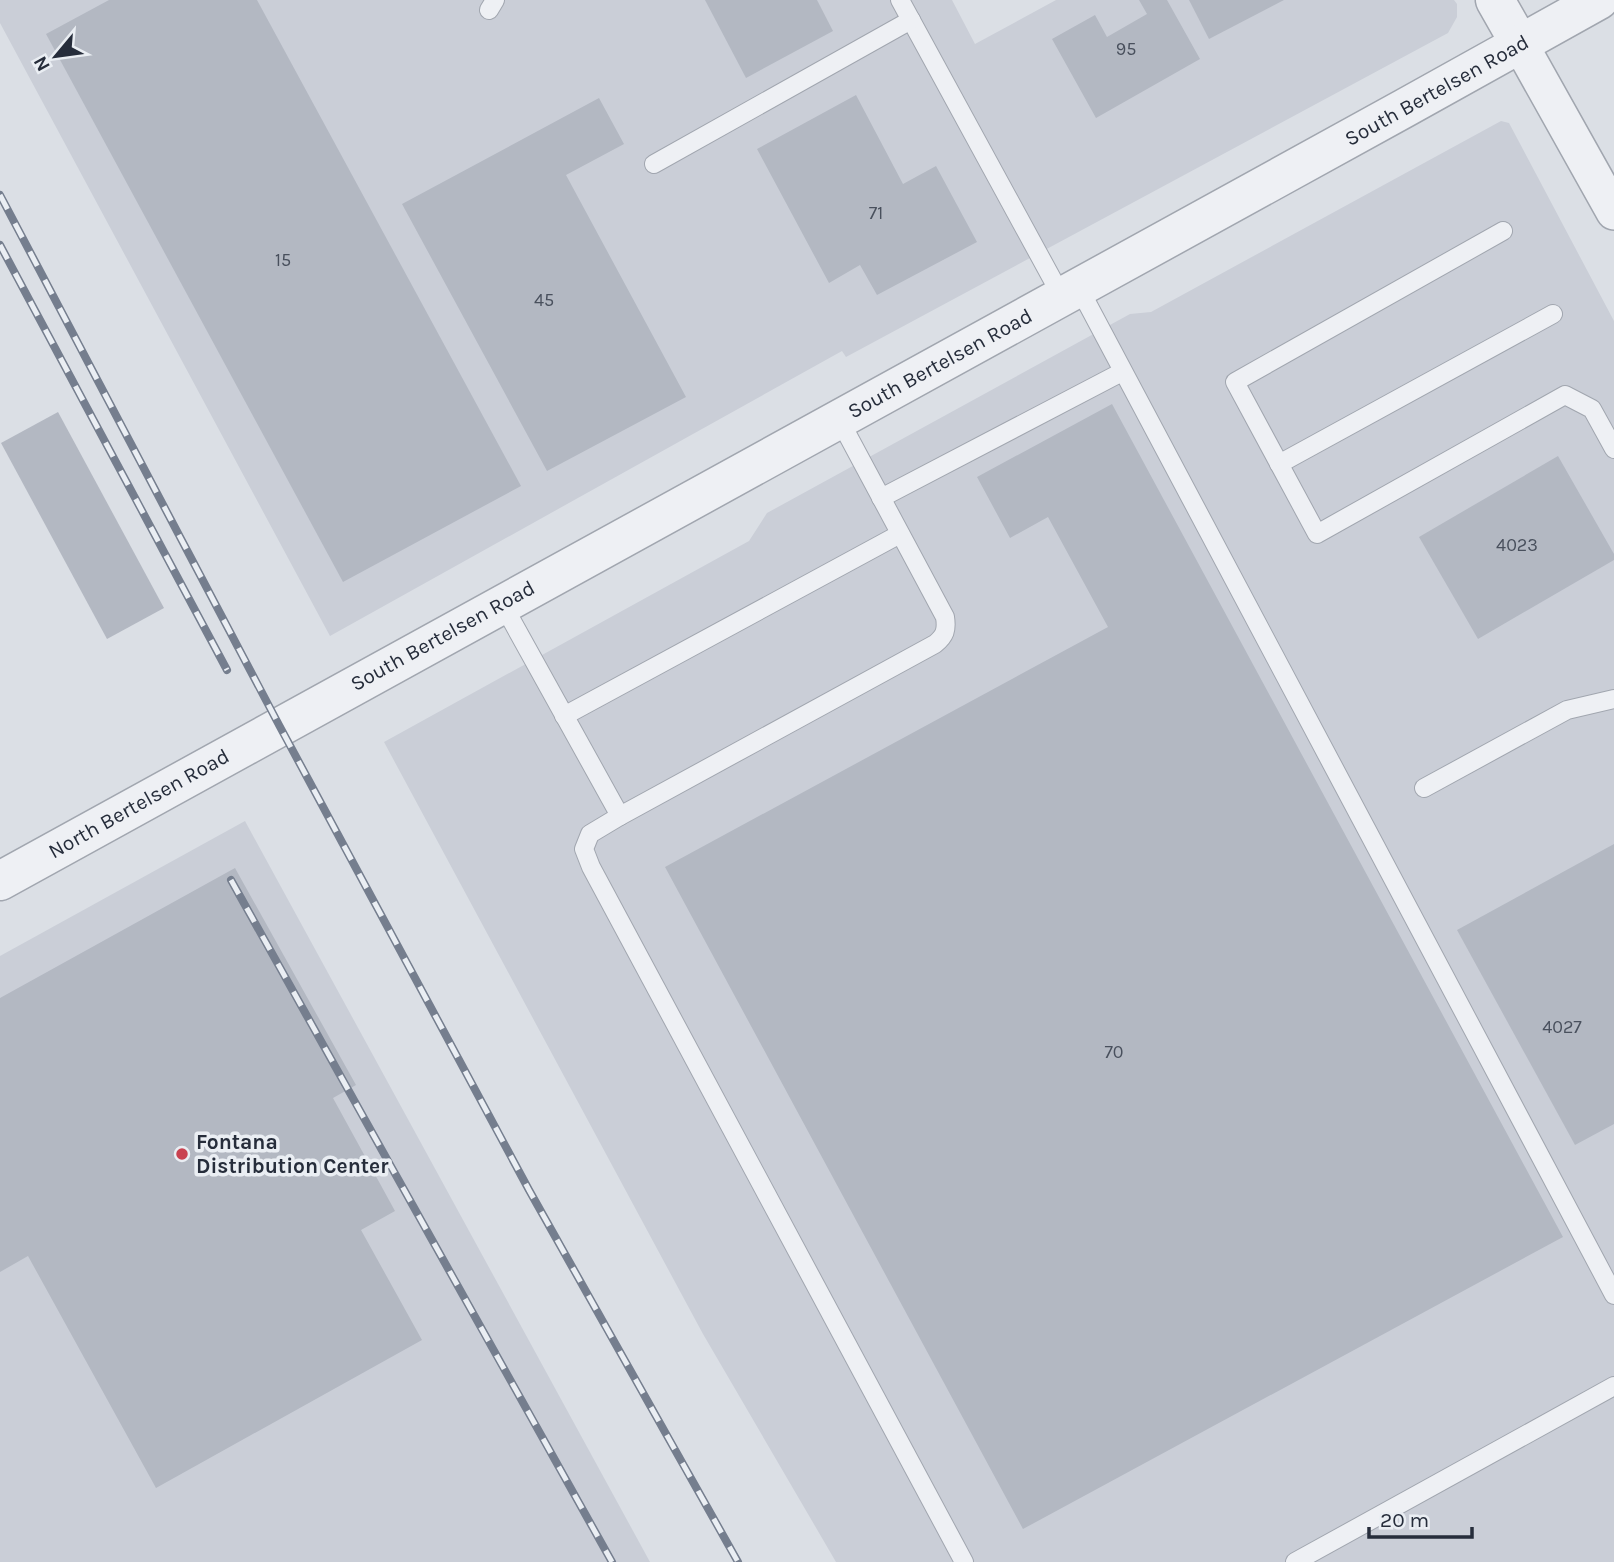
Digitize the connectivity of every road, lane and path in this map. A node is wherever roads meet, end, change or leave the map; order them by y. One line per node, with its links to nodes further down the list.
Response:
1 (900, 0): 4 (lane)
2 (1495, 0): 5 (street)
3 (1599, 0): 5 (street, South Bertelsen Road)
4 (911, 20): 6 (lane); 9 (lane)
5 (1520, 44): 7 (street); 9 (street, South Bertelsen Road)
6 (654, 164)
7 (1614, 212)
8 (1503, 231): 14 (lane)
9 (1071, 293): 11 (lane); 12 (street, South Bertelsen Road)
10 (1553, 314): 14 (lane)
11 (1122, 372): 15 (lane); 24 (lane)
12 (839, 419): 15 (lane); 17 (street, South Bertelsen Road)
13 (1614, 449): 14 (lane)
14 (1279, 464)
15 (881, 498): 16 (lane)
16 (900, 534): 19 (lane); 22 (lane)
17 (502, 603): 19 (lane); 20 (street, South Bertelsen Road)
18 (1614, 699): 21 (lane)
19 (564, 716): 22 (lane)
20 (279, 725): 23 (street, North Bertelsen Road)
21 (1424, 788)
22 (620, 816): 26 (lane)
23 (0, 881)
24 (1614, 1295)
25 (1614, 1386): 27 (lane)
26 (964, 1562)
27 (1295, 1562)

